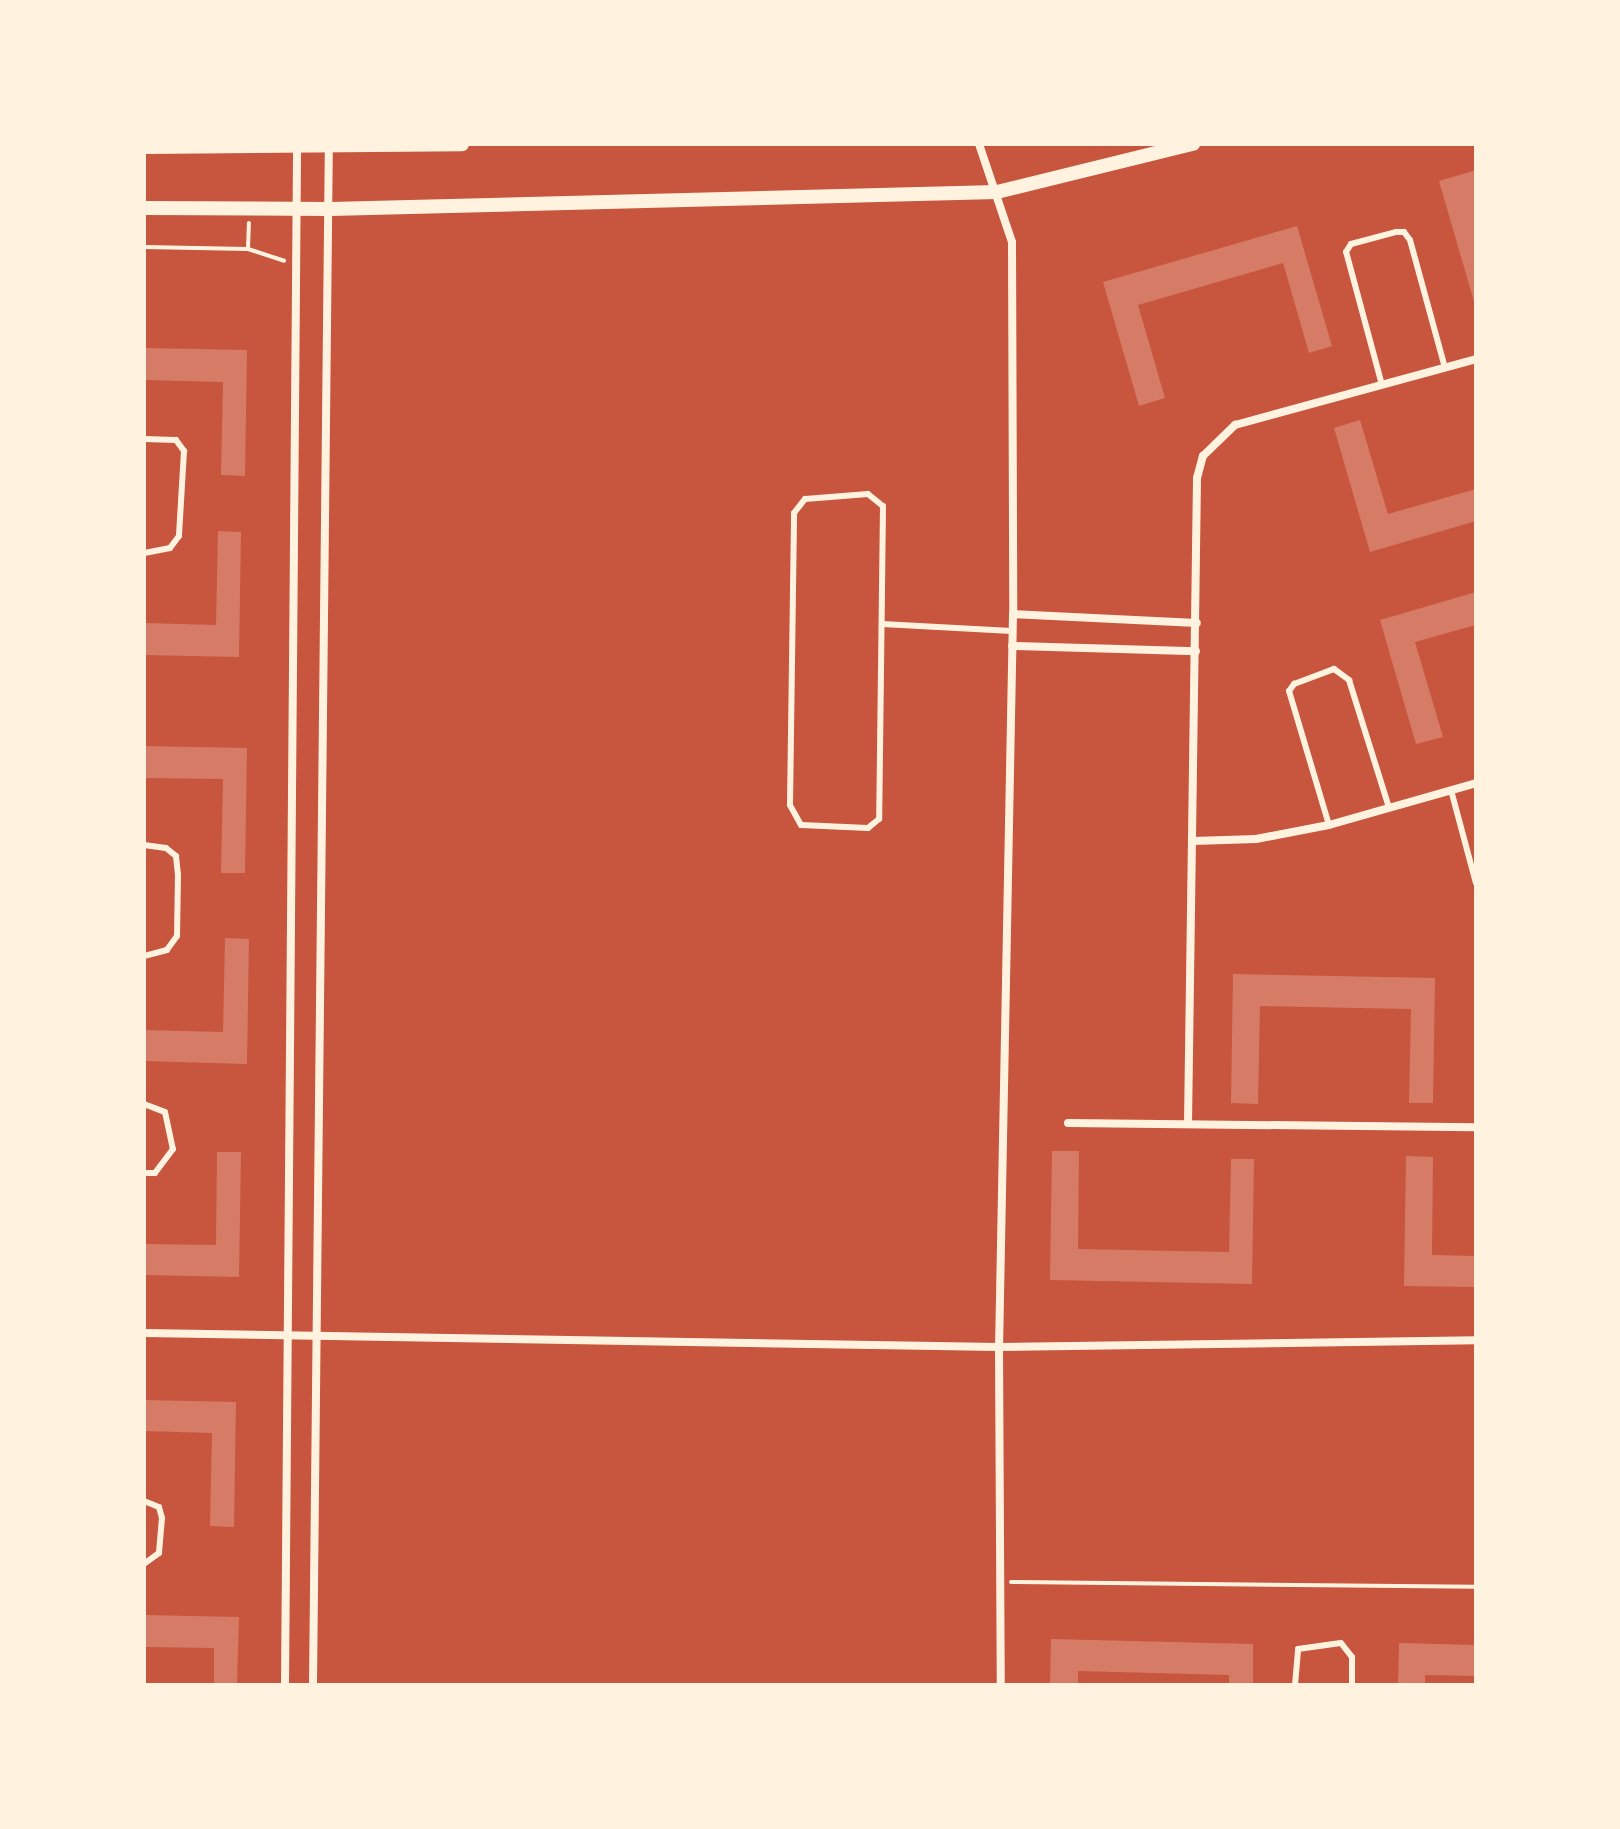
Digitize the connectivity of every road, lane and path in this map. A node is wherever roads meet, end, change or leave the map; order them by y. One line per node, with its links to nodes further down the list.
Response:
1 (462, 144): 5 (street)
2 (979, 144): 7 (street)
3 (1193, 144): 7 (street)
4 (297, 146): 5 (street); 6 (street); 11 (street)
5 (329, 146): 10 (street)
6 (144, 147)
7 (997, 192): 10 (street); 20 (street)
8 (144, 208): 9 (street)
9 (250, 209): 11 (street); 13 (path)
10 (330, 209): 11 (street); 41 (street)
11 (296, 210): 14 (street)
12 (144, 247): 13 (path)
13 (248, 249): 14 (path)
14 (295, 265): 40 (street)
15 (1476, 359): 16 (street)
16 (1445, 368): 17 (street); 17 (lane)
17 (1382, 385): 21 (street)
18 (144, 439): 19 (lane)
19 (144, 553)
20 (1013, 614): 21 (street); 23 (street)
21 (1197, 623): 25 (street)
22 (882, 624): 22 (lane); 23 (lane)
23 (1012, 631): 24 (street)
24 (1012, 646): 25 (street); 43 (street)
25 (1196, 651): 30 (street)
26 (1476, 783): 27 (street)
27 (1451, 790): 28 (street); 32 (lane)
28 (1389, 808): 29 (street); 29 (lane)
29 (1329, 825): 30 (street)
30 (1193, 841): 36 (street)
31 (144, 845): 33 (lane)
32 (1476, 883)
33 (144, 956)
34 (144, 1104): 38 (lane)
35 (1068, 1123): 36 (street)
36 (1188, 1124): 37 (street)
37 (1476, 1127)
38 (144, 1173)
39 (144, 1333): 40 (street)
40 (288, 1335): 41 (street); 48 (street)
41 (314, 1336): 43 (street); 49 (street)
42 (1476, 1340): 43 (street)
43 (999, 1347): 46 (street)
44 (144, 1501): 45 (lane)
45 (144, 1564)
46 (1001, 1581): 47 (path); 50 (street)
47 (1476, 1587)
48 (285, 1685)
49 (313, 1685)
50 (1001, 1685)
51 (1295, 1685): 52 (lane)
52 (1352, 1685)

